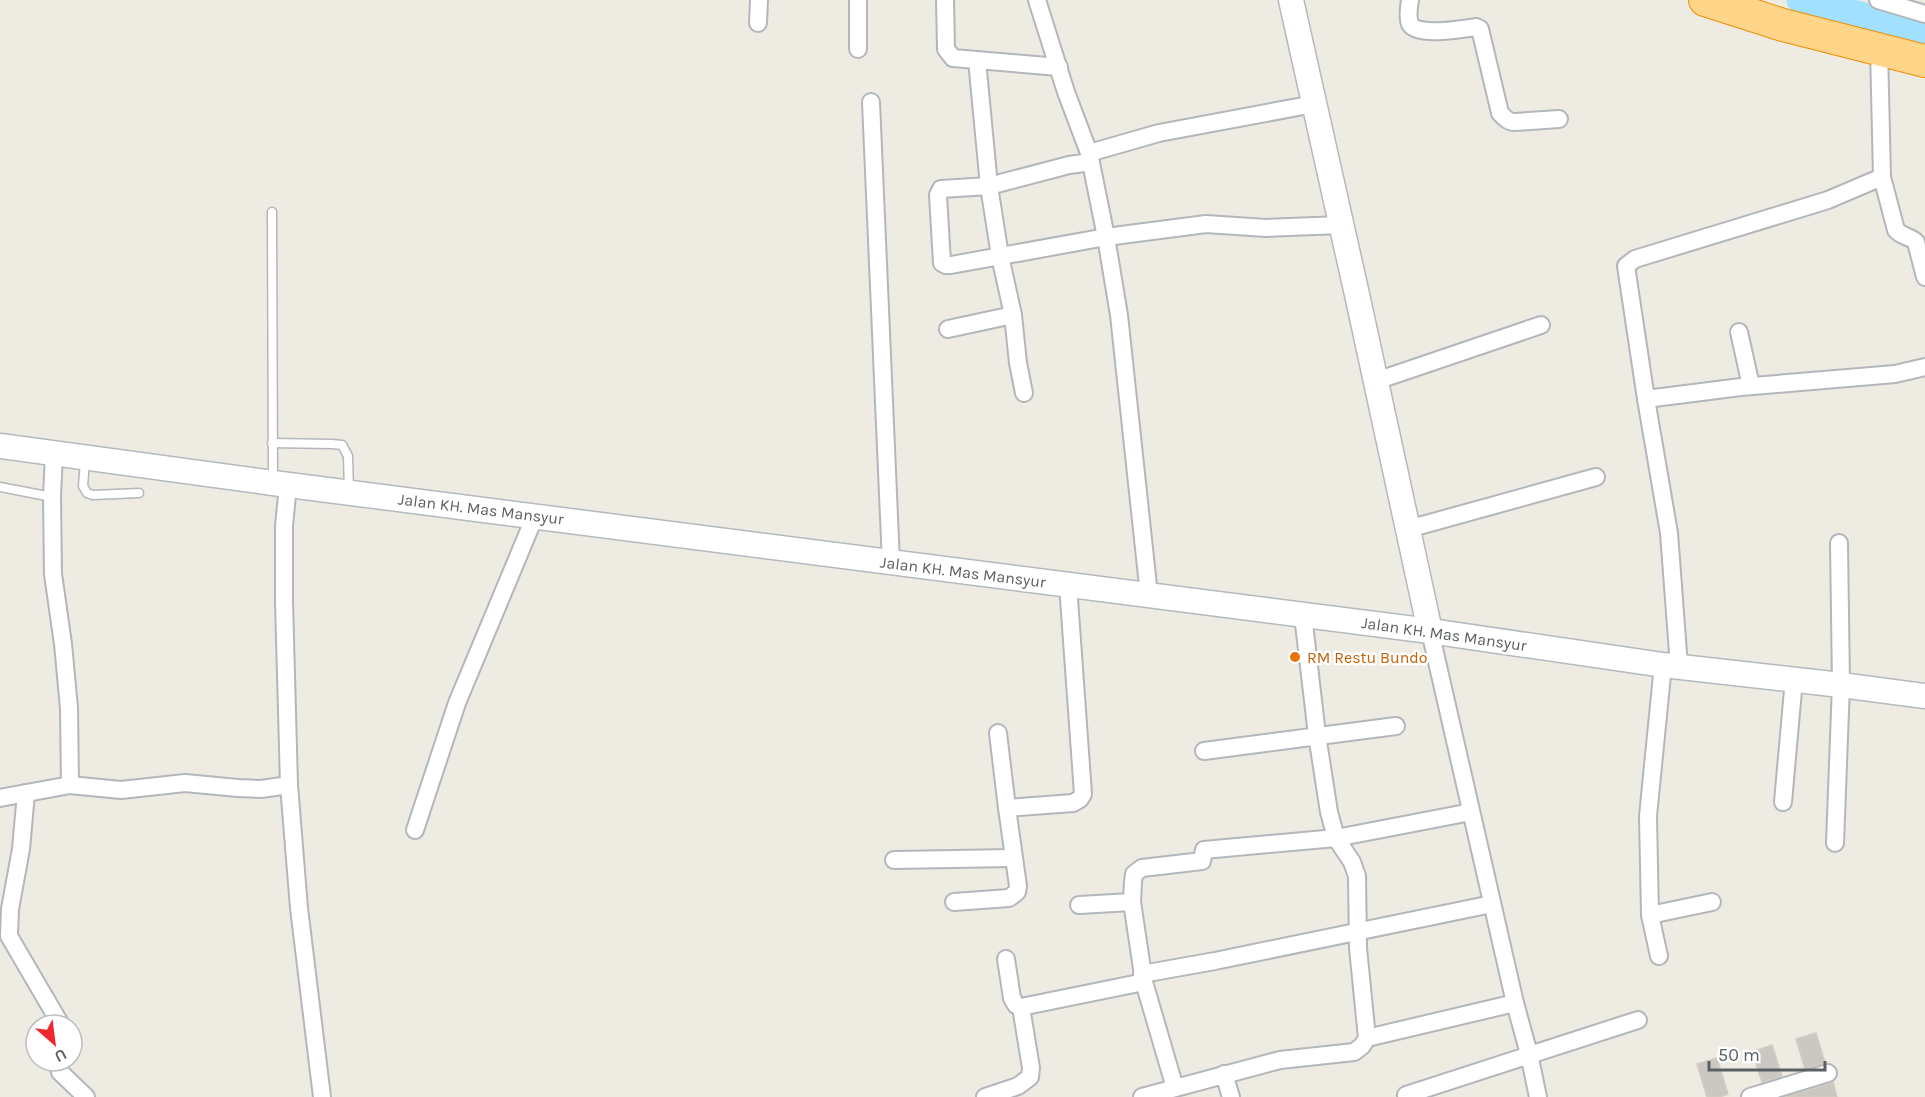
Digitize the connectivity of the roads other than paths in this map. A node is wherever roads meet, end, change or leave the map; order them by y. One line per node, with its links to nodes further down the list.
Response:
1 (759, 0): 10 (street)
2 (858, 0): 11 (street)
3 (945, 0): 13 (street)
4 (1037, 0): 15 (street)
5 (1291, 0): 17 (street)
6 (1410, 0): 18 (street)
7 (1705, 0): 12 (highway)
8 (1878, 0): 9 (street)
9 (1925, 14)
10 (758, 23)
11 (858, 49)
12 (1879, 49): 14 (highway); 20 (street)
13 (976, 60): 15 (street); 21 (street)
14 (1925, 61)
15 (1059, 67): 19 (street)
16 (871, 102): 49 (street)
17 (1314, 104): 19 (street); 23 (street)
18 (1559, 119)
19 (1090, 157): 21 (street); 24 (street)
20 (1882, 177): 26 (street); 35 (street)
21 (989, 186): 25 (street); 25 (street)
22 (272, 212): 36 (lane)
23 (1341, 225): 24 (street); 32 (street)
24 (1106, 237): 25 (street); 51 (street)
25 (1000, 256): 27 (street)
26 (1925, 277)
27 (1012, 315): 29 (street); 34 (street)
28 (1541, 325): 32 (street)
29 (948, 329)
30 (1739, 332): 33 (street)
31 (1925, 367): 33 (street)
32 (1376, 381): 47 (street)
33 (1751, 386): 35 (street)
34 (1024, 393)
35 (1646, 399): 54 (street)
36 (272, 443): 41 (lane); 44 (lane)
37 (0, 446): 38 (street, Jalan KH. Mas Mansyur)
38 (54, 453): 39 (street, Jalan KH. Mas Mansyur); 45 (street)
39 (86, 457): 41 (street, Jalan KH. Mas Mansyur); 43 (lane)
40 (1596, 477): 47 (street)
41 (280, 484): 44 (street, Jalan KH. Mas Mansyur); 63 (street)
42 (0, 487): 45 (lane)
43 (139, 493)
44 (349, 493): 46 (street, Jalan KH. Mas Mansyur)
45 (52, 497): 62 (street)
46 (535, 516): 49 (street, Jalan KH. Mas Mansyur); 69 (street)
47 (1408, 529): 53 (street)
48 (1839, 543): 56 (street)
49 (891, 563): 50 (street, Jalan KH. Mas Mansyur)
50 (1068, 585): 51 (street, Jalan KH. Mas Mansyur); 67 (street)
51 (1149, 595): 52 (street, Jalan KH. Mas Mansyur)
52 (1303, 615): 53 (street, Jalan KH. Mas Mansyur); 60 (street)
53 (1430, 631): 54 (street, Jalan KH. Mas Mansyur); 68 (street)
54 (1671, 665): 55 (street, Jalan KH. Mas Mansyur); 79 (street)
55 (1794, 679): 56 (street, Jalan KH. Mas Mansyur); 66 (street)
56 (1842, 685): 57 (street, Jalan KH. Mas Mansyur); 71 (street)
57 (1925, 696)
58 (1396, 726): 60 (street)
59 (998, 733): 67 (street)
60 (1317, 735): 61 (street); 70 (street)
61 (1204, 751)
62 (70, 785): 63 (street); 64 (street)
63 (288, 785): 96 (street)
64 (26, 793): 65 (street); 86 (street)
65 (0, 798)
66 (1783, 802)
67 (1006, 808): 72 (street)
68 (1471, 812): 70 (street); 77 (street)
69 (415, 830)
70 (1336, 838): 74 (street); 80 (street)
71 (1835, 843)
72 (1013, 858): 73 (street); 76 (street)
73 (894, 860)
74 (1132, 902): 78 (street); 83 (street)
75 (1712, 902): 79 (street)
76 (954, 903)
77 (1492, 904): 80 (street); 84 (street)
78 (1079, 905)
79 (1650, 915): 81 (street)
80 (1358, 931): 83 (street); 88 (street)
81 (1659, 956)
82 (1006, 960): 85 (street)
83 (1143, 978): 85 (street); 93 (street)
84 (1515, 1003): 88 (street); 89 (street)
85 (1022, 1007): 97 (street)
86 (54, 1013)
87 (1638, 1020): 89 (street)
88 (1367, 1038): 92 (street)
89 (1529, 1054): 94 (street); 100 (street)
90 (62, 1073): 95 (street)
91 (1828, 1073): 101 (street)
92 (1224, 1074): 93 (street); 99 (street)
93 (1175, 1088): 98 (street)
94 (1406, 1095)
95 (86, 1097)
96 (322, 1097)
97 (985, 1097)
98 (1142, 1097)
99 (1231, 1097)
100 (1538, 1097)
101 (1750, 1097)

